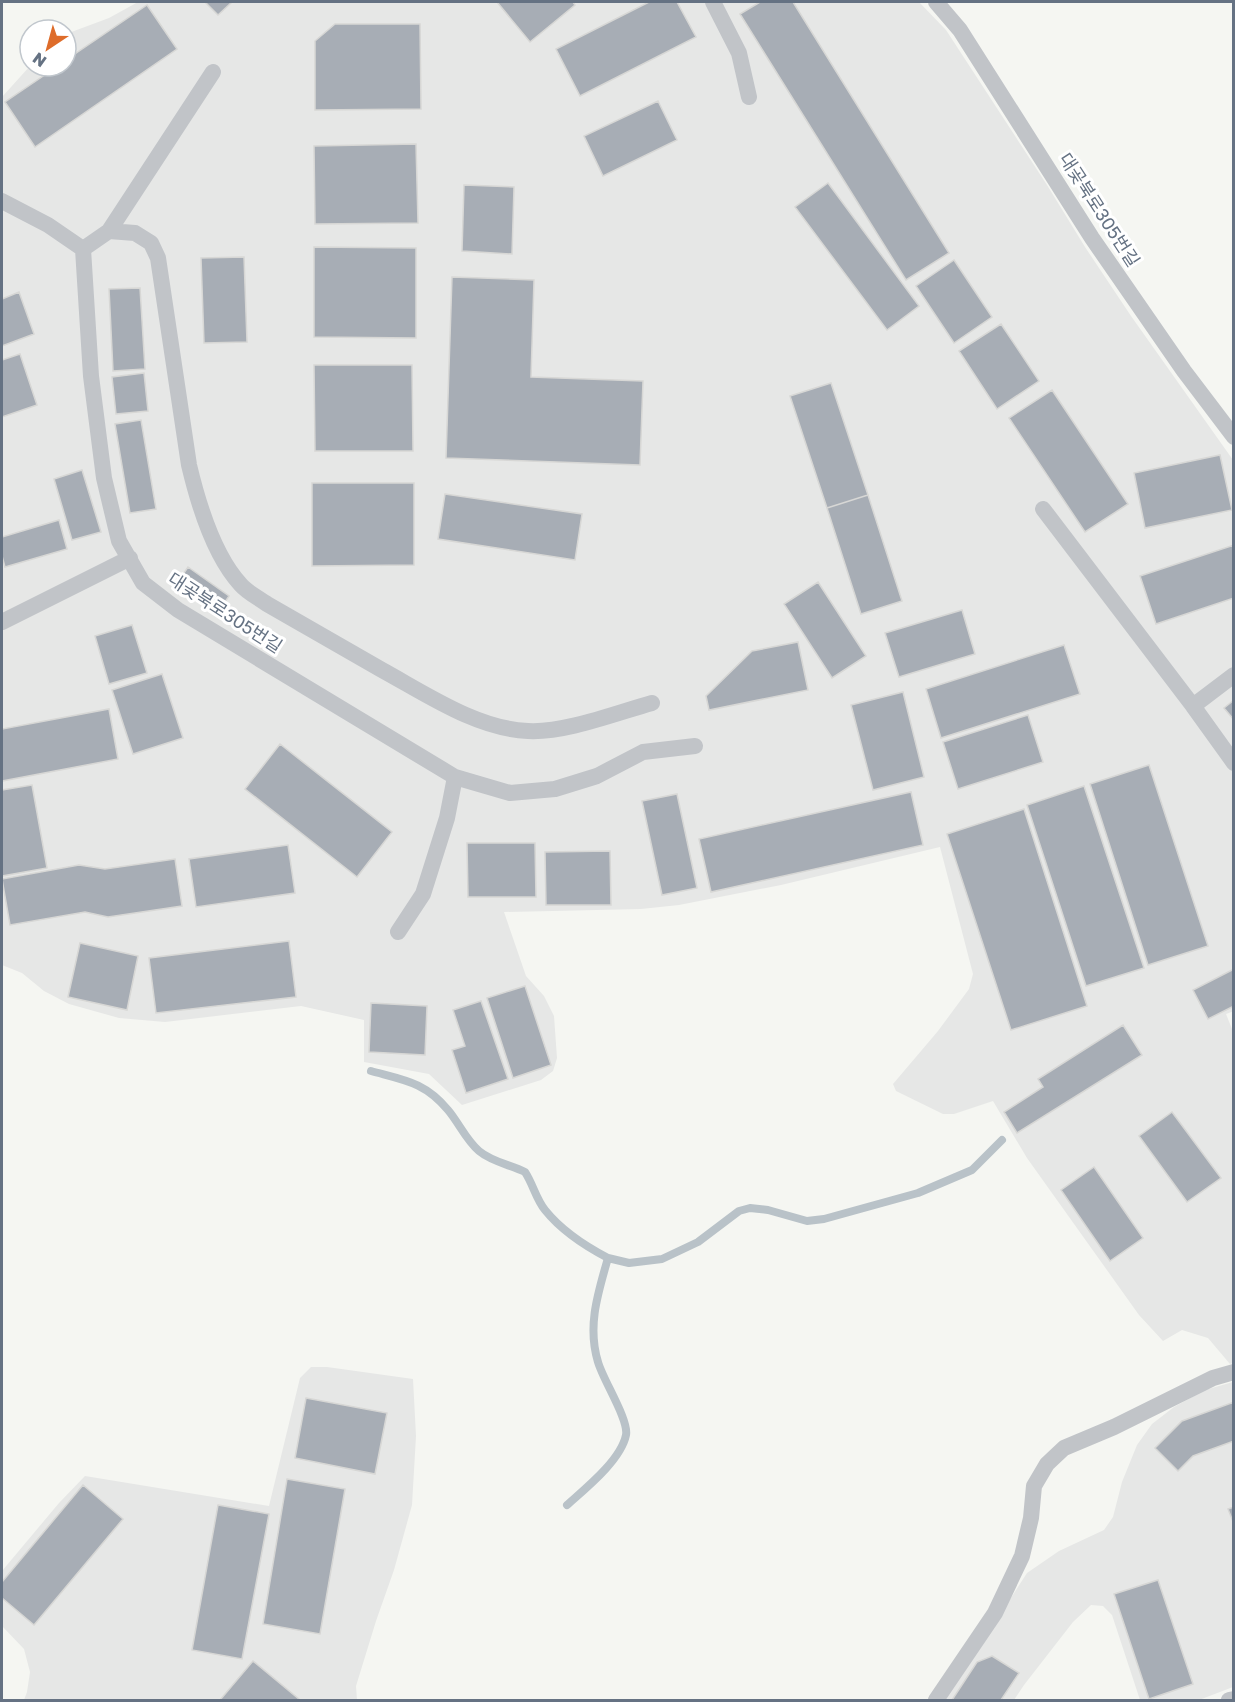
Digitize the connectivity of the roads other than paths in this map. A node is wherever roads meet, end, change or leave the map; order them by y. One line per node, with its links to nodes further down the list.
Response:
1 (713, 2): 4 (lane)
2 (936, 2): 8 (lane, 대곶북로305번길)
3 (213, 72): 6 (lane)
4 (749, 97)
5 (2, 201): 7 (lane)
6 (109, 231): 7 (lane); 13 (lane)
7 (83, 249): 10 (lane, 대곶북로305번길)
8 (1233, 437)
9 (1043, 509): 14 (lane)
10 (130, 558): 11 (lane); 17 (lane, 대곶북로305번길)
11 (2, 622)
12 (1233, 675): 14 (lane)
13 (652, 703)
14 (1193, 706): 16 (lane)
15 (695, 746): 17 (lane, 대곶북로305번길)
16 (1233, 763)
17 (455, 777): 18 (lane)
18 (398, 932)
19 (1233, 1372): 21 (lane)
20 (1233, 1699): 22 (lane)
21 (936, 1701)
22 (1229, 1701)

